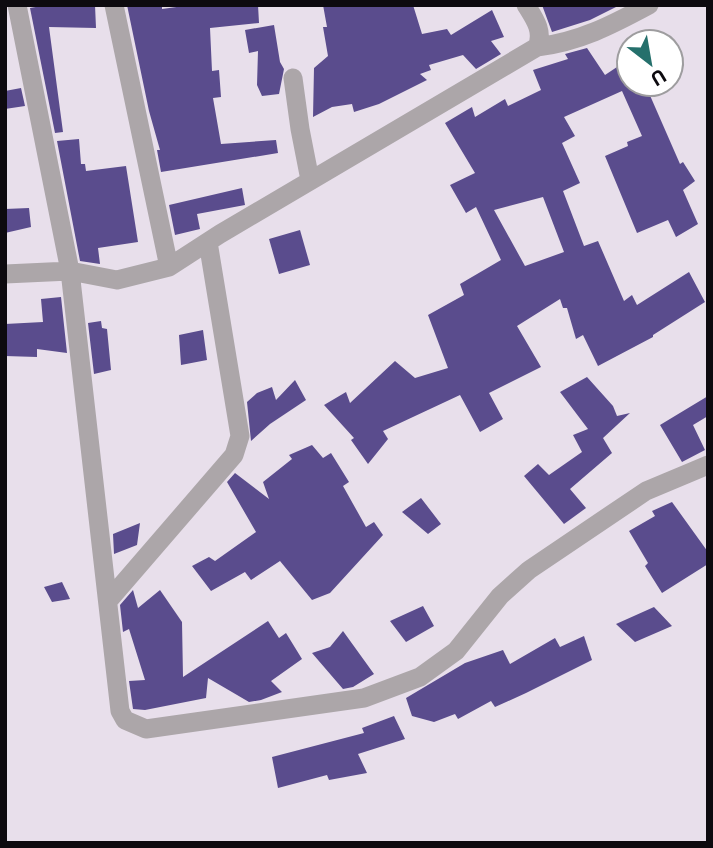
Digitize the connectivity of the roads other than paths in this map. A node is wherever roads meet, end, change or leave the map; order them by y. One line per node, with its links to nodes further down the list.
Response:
1 (17, 5): 10 (street)
2 (114, 5): 9 (street)
3 (526, 5): 5 (street)
4 (649, 5): 5 (street)
5 (537, 47): 7 (street)
6 (293, 78): 7 (street)
7 (310, 180): 8 (street)
8 (208, 242): 9 (street); 13 (street)
9 (169, 267): 10 (street)
10 (70, 271): 11 (street); 13 (street)
11 (5, 274)
12 (708, 465): 13 (street)
13 (108, 601)

